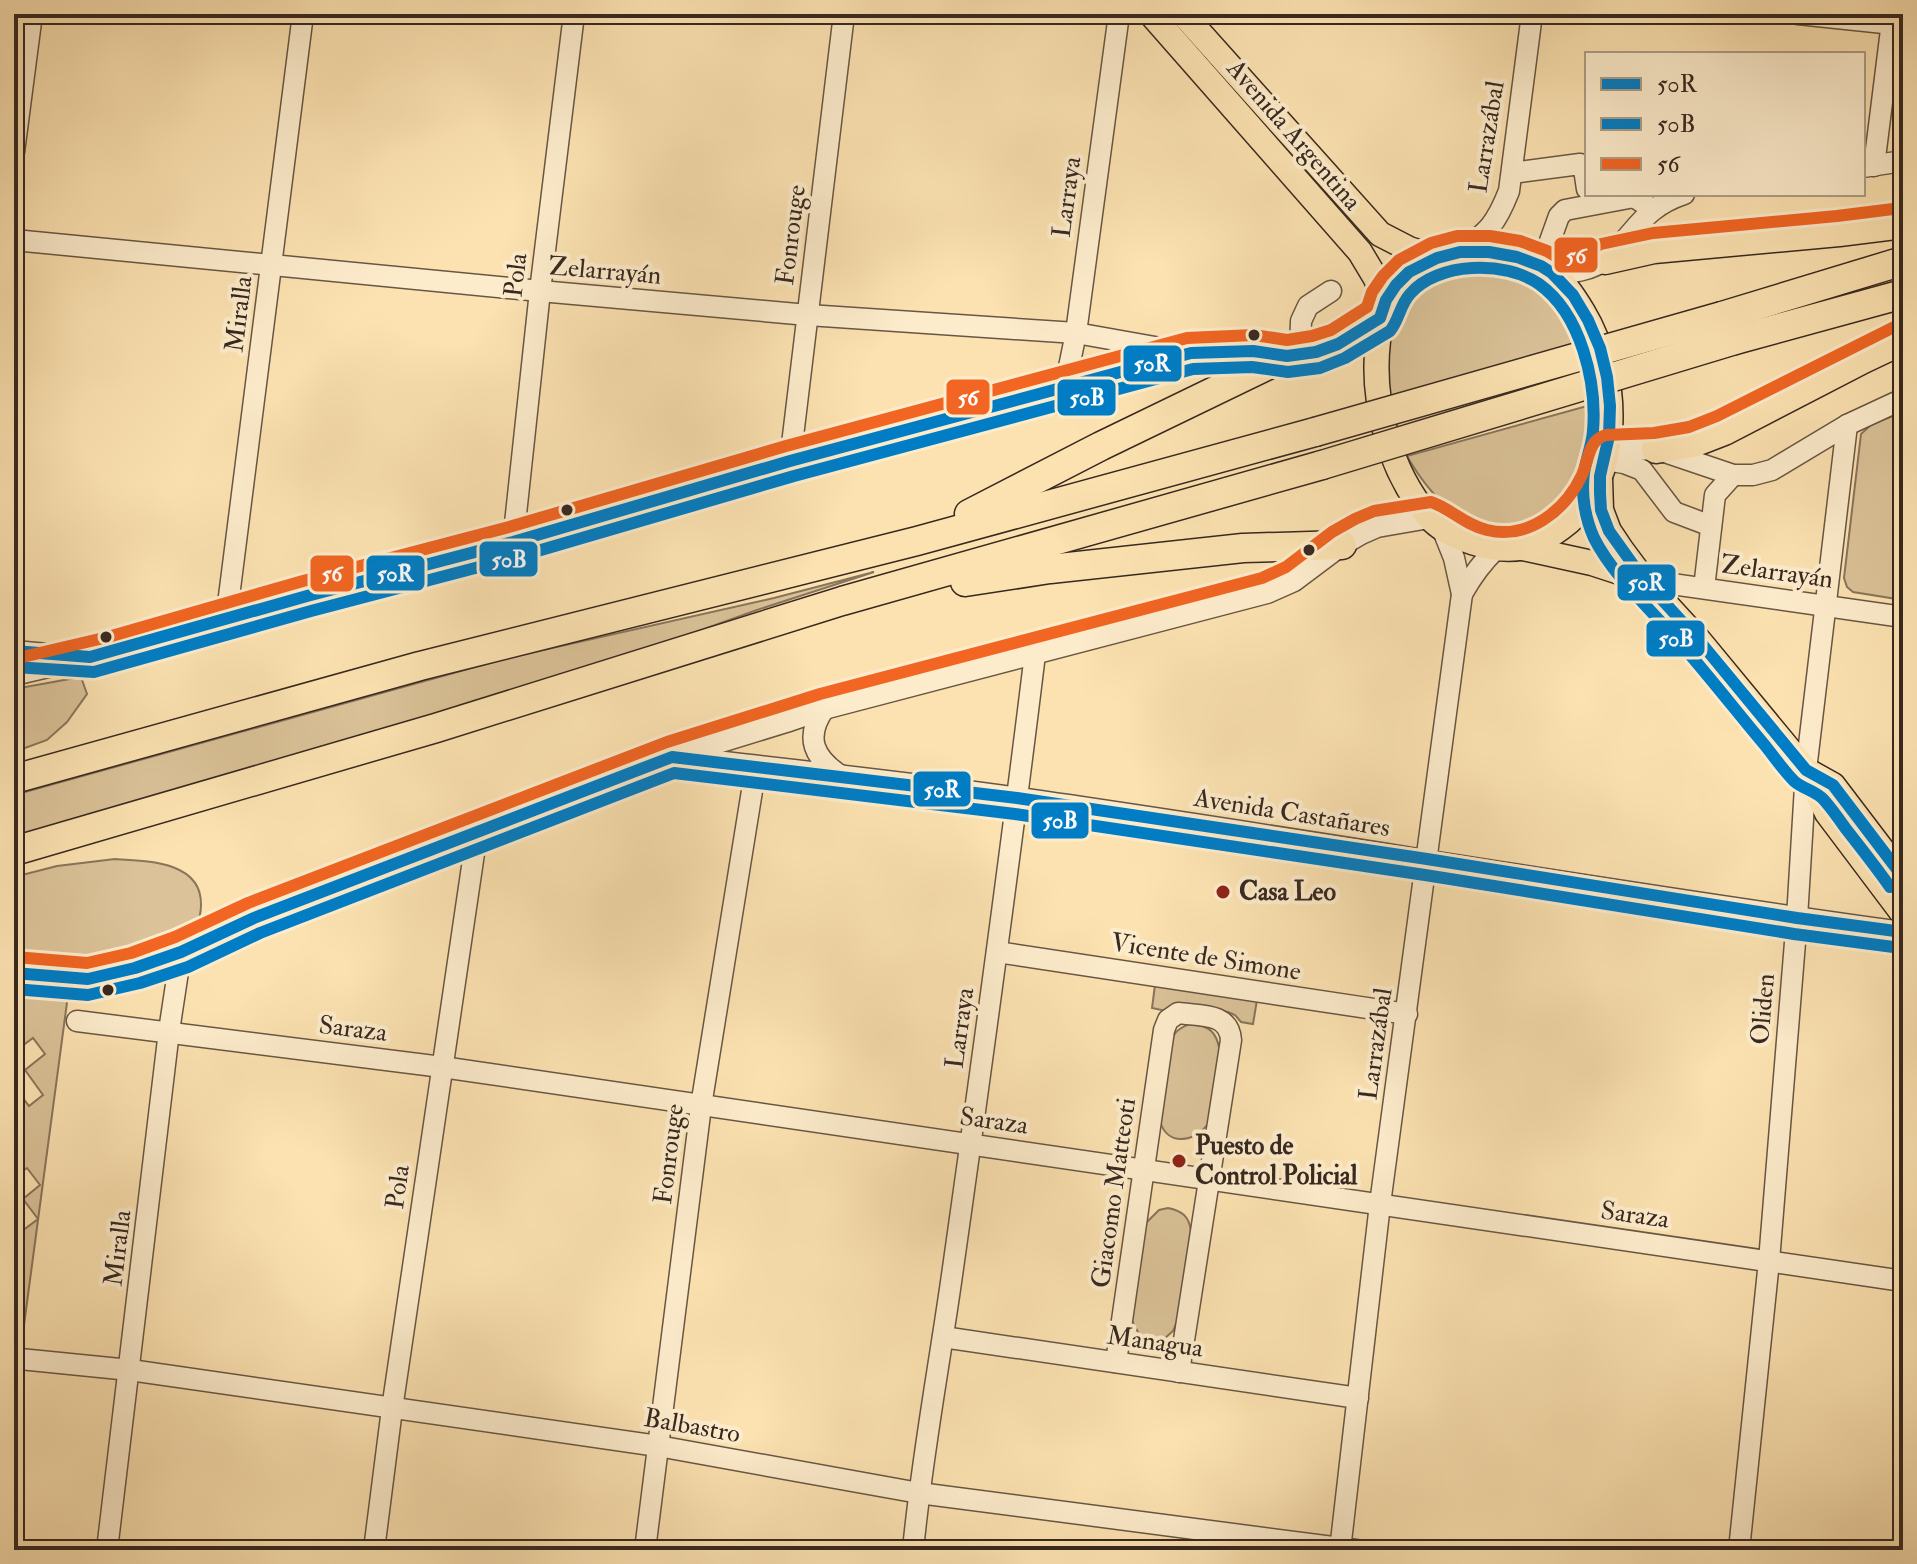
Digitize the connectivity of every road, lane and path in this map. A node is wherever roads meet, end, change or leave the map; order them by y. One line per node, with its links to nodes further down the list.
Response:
1 (32, 14): 11 (street)
2 (303, 14): 25 (street, Miralla)
3 (574, 14): 27 (street, Pola)
4 (844, 14): 31 (street, Fonrouge)
5 (1119, 14): 33 (street, Larraya)
6 (1151, 14): 30 (main road, Avenida Argentina)
7 (1183, 14): 22 (main road, Avenida Argentina)
8 (1532, 14): 14 (street, Larrazábal)
9 (1798, 14): 10 (street)
10 (1896, 21): 13 (street)
11 (14, 152)
12 (1903, 161): 13 (street)
13 (1868, 166)
14 (1512, 173): 15 (street); 21 (street, Larrazábal)
15 (1585, 176)
16 (1588, 196): 18 (street); 26 (street)
17 (1678, 196): 18 (street)
18 (1652, 209): 23 (street)
19 (1903, 224): 23 (highway)
20 (14, 240): 25 (street, Zelarrayán)
21 (1460, 252): 22 (main road); 26 (main road)
22 (1437, 258): 30 (main road)
23 (1605, 260): 26 (street)
24 (1903, 261): 32 (highway)
25 (271, 265): 27 (street, Zelarrayán); 57 (street, Miralla)
26 (1547, 269): 42 (main road)
27 (540, 291): 31 (street, Zelarrayán); 47 (street, Pola)
28 (1331, 291): 36 (street)
29 (1903, 294): 32 (highway)
30 (1383, 309): 36 (street); 44 (main road)
31 (808, 315): 33 (street, Zelarrayán); 41 (street, Fonrouge)
32 (1729, 328): 46 (highway, bridge); 54 (highway, bridge)
33 (1076, 333): 35 (street, Zelarrayán); 37 (street, Larraya)
34 (1903, 340): 40 (highway)
35 (1191, 353): 36 (street); 37 (street)
36 (1294, 355): 46 (highway)
37 (1065, 386): 41 (street)
38 (1903, 399): 39 (street)
39 (1847, 425): 43 (street); 55 (street, Oliden)
40 (1656, 449): 42 (street); 43 (street)
41 (790, 461): 47 (street)
42 (1604, 462): 45 (street); 50 (main road); 51 (main road)
43 (1733, 475): 45 (street)
44 (1436, 523): 48 (street); 49 (main road); 53 (street, Larrazábal)
45 (1711, 526): 52 (street)
46 (917, 541): 67 (highway)
47 (513, 542): 57 (street)
48 (1342, 545): 54 (highway); 59 (street)
49 (1497, 548): 50 (main road); 53 (street, Larrazábal)
50 (1522, 548): 51 (main road)
51 (1644, 580): 52 (street, Zelarrayán); 65 (main road)
52 (1704, 588): 55 (street, Zelarrayán)
53 (1462, 594): 71 (street, Larrazábal)
54 (842, 601): 70 (highway)
55 (1824, 604): 56 (street, Zelarrayán); 65 (street, Oliden)
56 (1903, 617)
57 (226, 620): 60 (street)
58 (14, 651): 60 (street)
59 (1035, 654): 62 (street); 68 (street, Larraya)
60 (90, 657): 61 (street)
61 (14, 675)
62 (824, 709): 63 (street); 66 (street)
63 (672, 757): 64 (street, Avenida Castañares); 69 (street)
64 (756, 766): 66 (street, Avenida Castañares); 83 (street, Fonrouge)
65 (1806, 770): 72 (main road); 73 (main road); 74 (street, Oliden)
66 (841, 776): 68 (street, Avenida Castañares)
67 (14, 779)
68 (1017, 798): 71 (street, Avenida Castañares); 77 (street, Larraya)
69 (477, 833): 76 (street); 82 (street, Pola)
70 (14, 851)
71 (1427, 859): 74 (street, Avenida Castañares); 79 (street, Larrazábal)
72 (1903, 877)
73 (1903, 914)
74 (1797, 918): 75 (street, Avenida Castañares); 88 (street, Oliden)
75 (1903, 932)
76 (181, 952): 78 (street); 81 (street, Miralla)
77 (997, 952): 79 (street, Vicente de Simone); 84 (street, Larraya)
78 (14, 973)
79 (1407, 1014): 87 (street, Larrazábal)
80 (77, 1021): 81 (street, Saraza)
81 (169, 1031): 82 (street, Saraza); 93 (street, Miralla)
82 (442, 1067): 83 (street, Saraza); 96 (street, Pola)
83 (701, 1106): 84 (street, Saraza); 97 (street, Fonrouge)
84 (970, 1144): 85 (street, Saraza); 90 (street, Larraya)
85 (1144, 1170): 86 (street, Saraza); 86 (street, Giacomo Matteoti); 92 (street, Giacomo Matteoti)
86 (1209, 1179): 87 (street, Saraza); 94 (street)
87 (1380, 1204): 88 (street, Saraza); 95 (street, Larrazábal)
88 (1769, 1261): 89 (street, Saraza); 104 (street, Oliden)
89 (1903, 1281)
90 (943, 1337): 92 (street, Managua); 98 (street, Larraya)
91 (20, 1359): 93 (street, Balbastro)
92 (1116, 1362): 94 (street, Managua)
93 (130, 1370): 96 (street, Balbastro); 100 (street, Miralla)
94 (1179, 1372): 95 (street, Managua)
95 (1358, 1398): 99 (street, Larrazábal)
96 (392, 1409): 97 (street, Balbastro); 101 (street, Pola)
97 (658, 1446): 98 (street, Balbastro); 102 (street, Fonrouge)
98 (919, 1493): 99 (street, Balbastro); 103 (street, Larraya)
99 (1345, 1549)
100 (107, 1550)
101 (374, 1550)
102 (645, 1550)
103 (913, 1550)
104 (1739, 1550)

